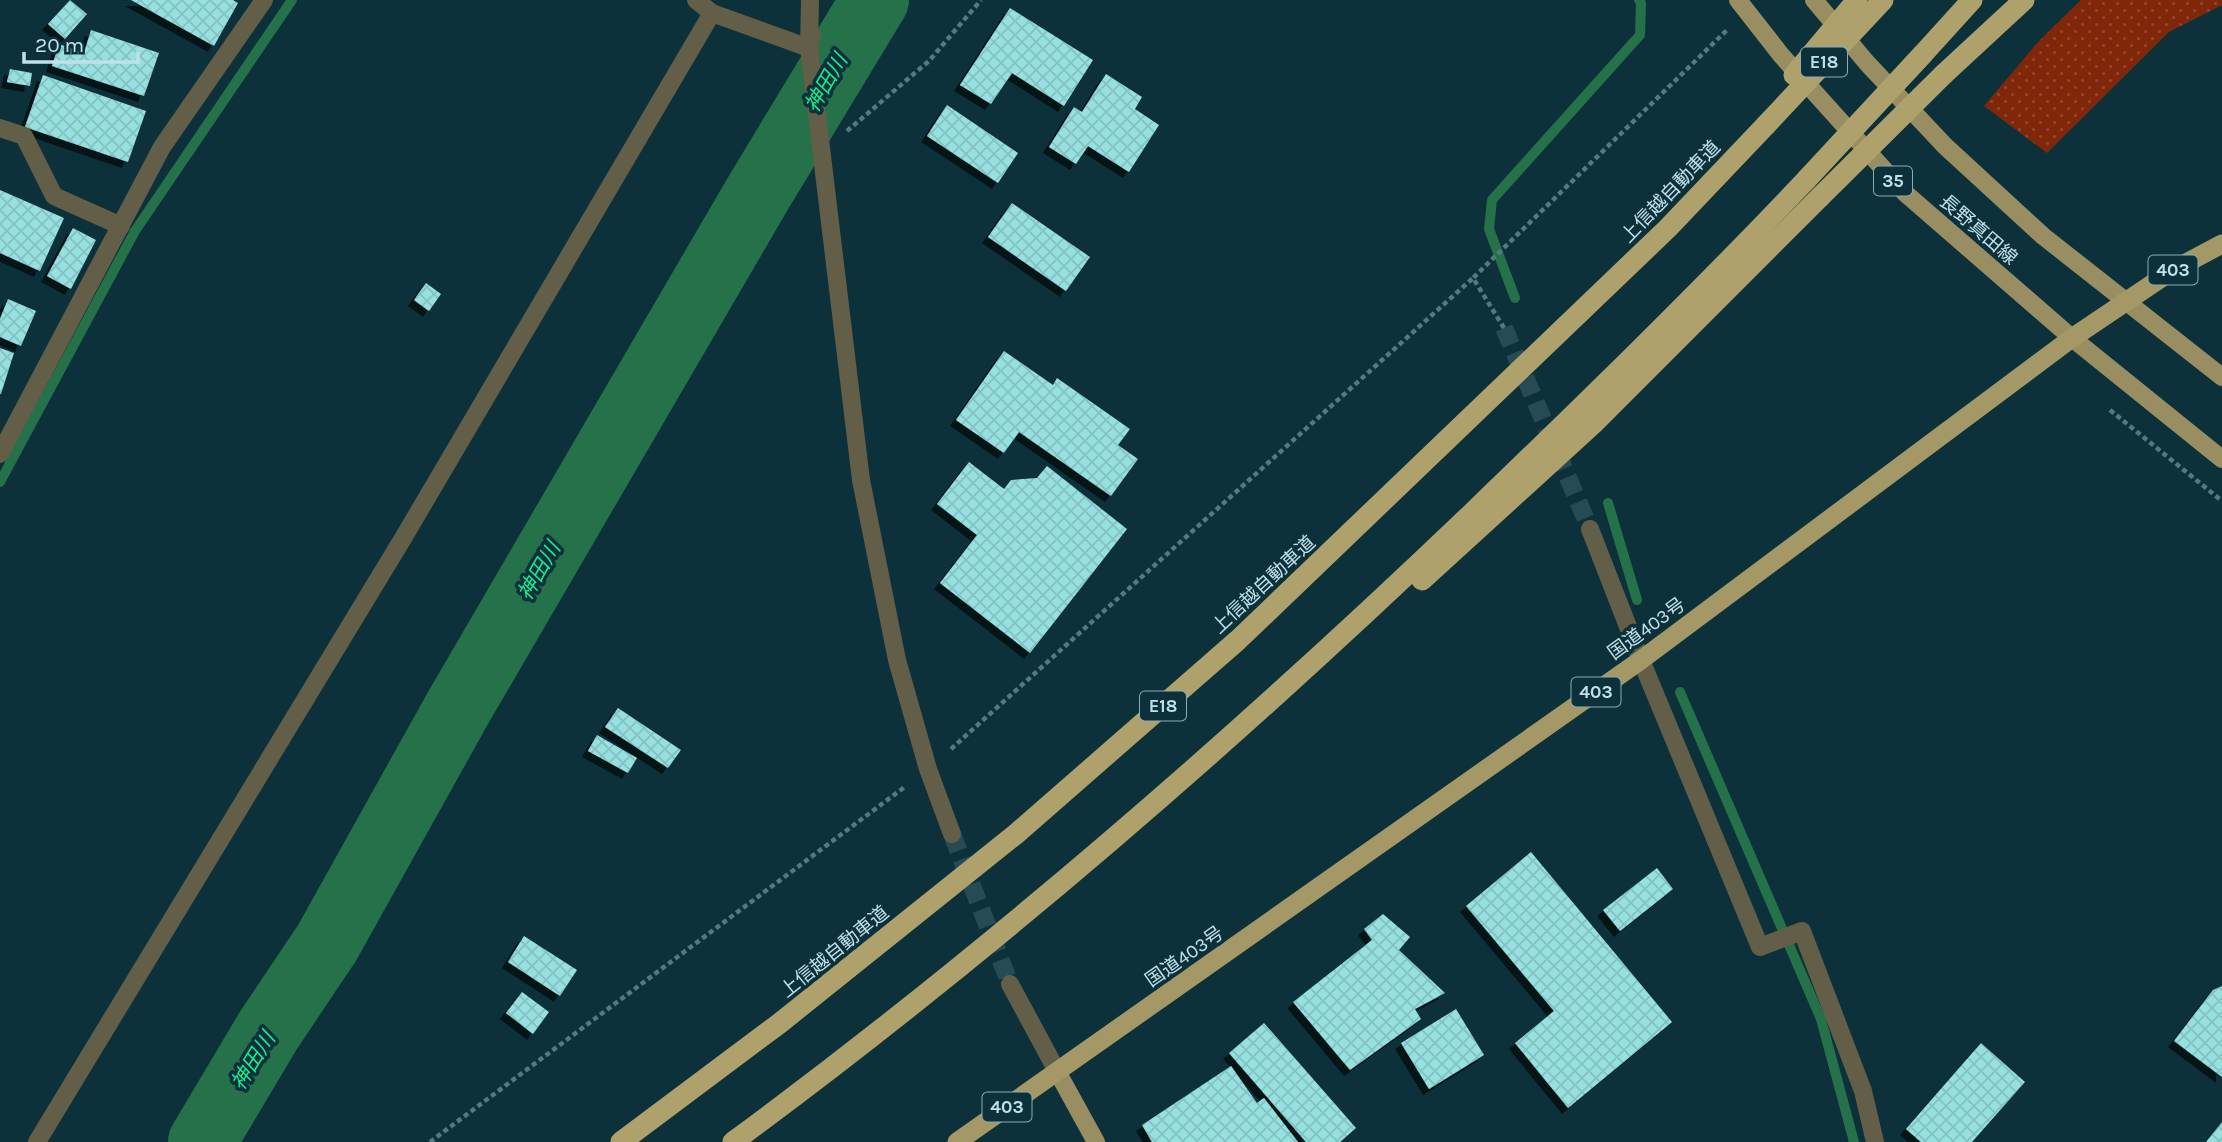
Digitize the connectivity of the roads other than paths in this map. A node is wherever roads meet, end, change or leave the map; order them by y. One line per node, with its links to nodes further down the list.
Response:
1 (264, 0): 15 (street)
2 (696, 0): 11 (street)
3 (810, 0): 12 (street)
4 (818, 0): 12 (street)
5 (1814, 0): 17 (main road, 長野真田線)
6 (1857, 0): 13 (highway, bridge)
7 (1883, 0): 13 (highway, E18, bridge)
8 (1972, 0): 24 (highway, bridge)
9 (2024, 0): 24 (highway, bridge)
10 (1742, 6): 18 (main road, 長野真田線 / 35)
11 (712, 13): 12 (street); 28 (street)
12 (809, 48): 25 (street)
13 (1762, 121): 29 (highway, 上信越自動車道 / E18)
14 (0, 128): 15 (street)
15 (121, 226): 20 (street)
16 (2222, 244): 17 (highway, 国道403号 / 403)
17 (2126, 301): 18 (highway, 国道403号 / 403); 19 (main road, 長野真田線)
18 (2072, 338): 21 (main road, 長野真田線 / 35); 23 (highway, 国道403号 / 403)
19 (2222, 377)
20 (0, 454)
21 (2222, 459)
22 (1590, 529): 23 (street)
23 (1641, 660): 27 (highway, 国道403号 / 403); 33 (street)
24 (1242, 728): 30 (highway)
25 (952, 834)
26 (1010, 984): 27 (street)
27 (1058, 1073): 31 (highway, 国道403号 / 403); 32 (main road)
28 (37, 1142)
29 (621, 1142)
30 (733, 1142)
31 (957, 1142)
32 (1096, 1142)
33 (1875, 1142)

